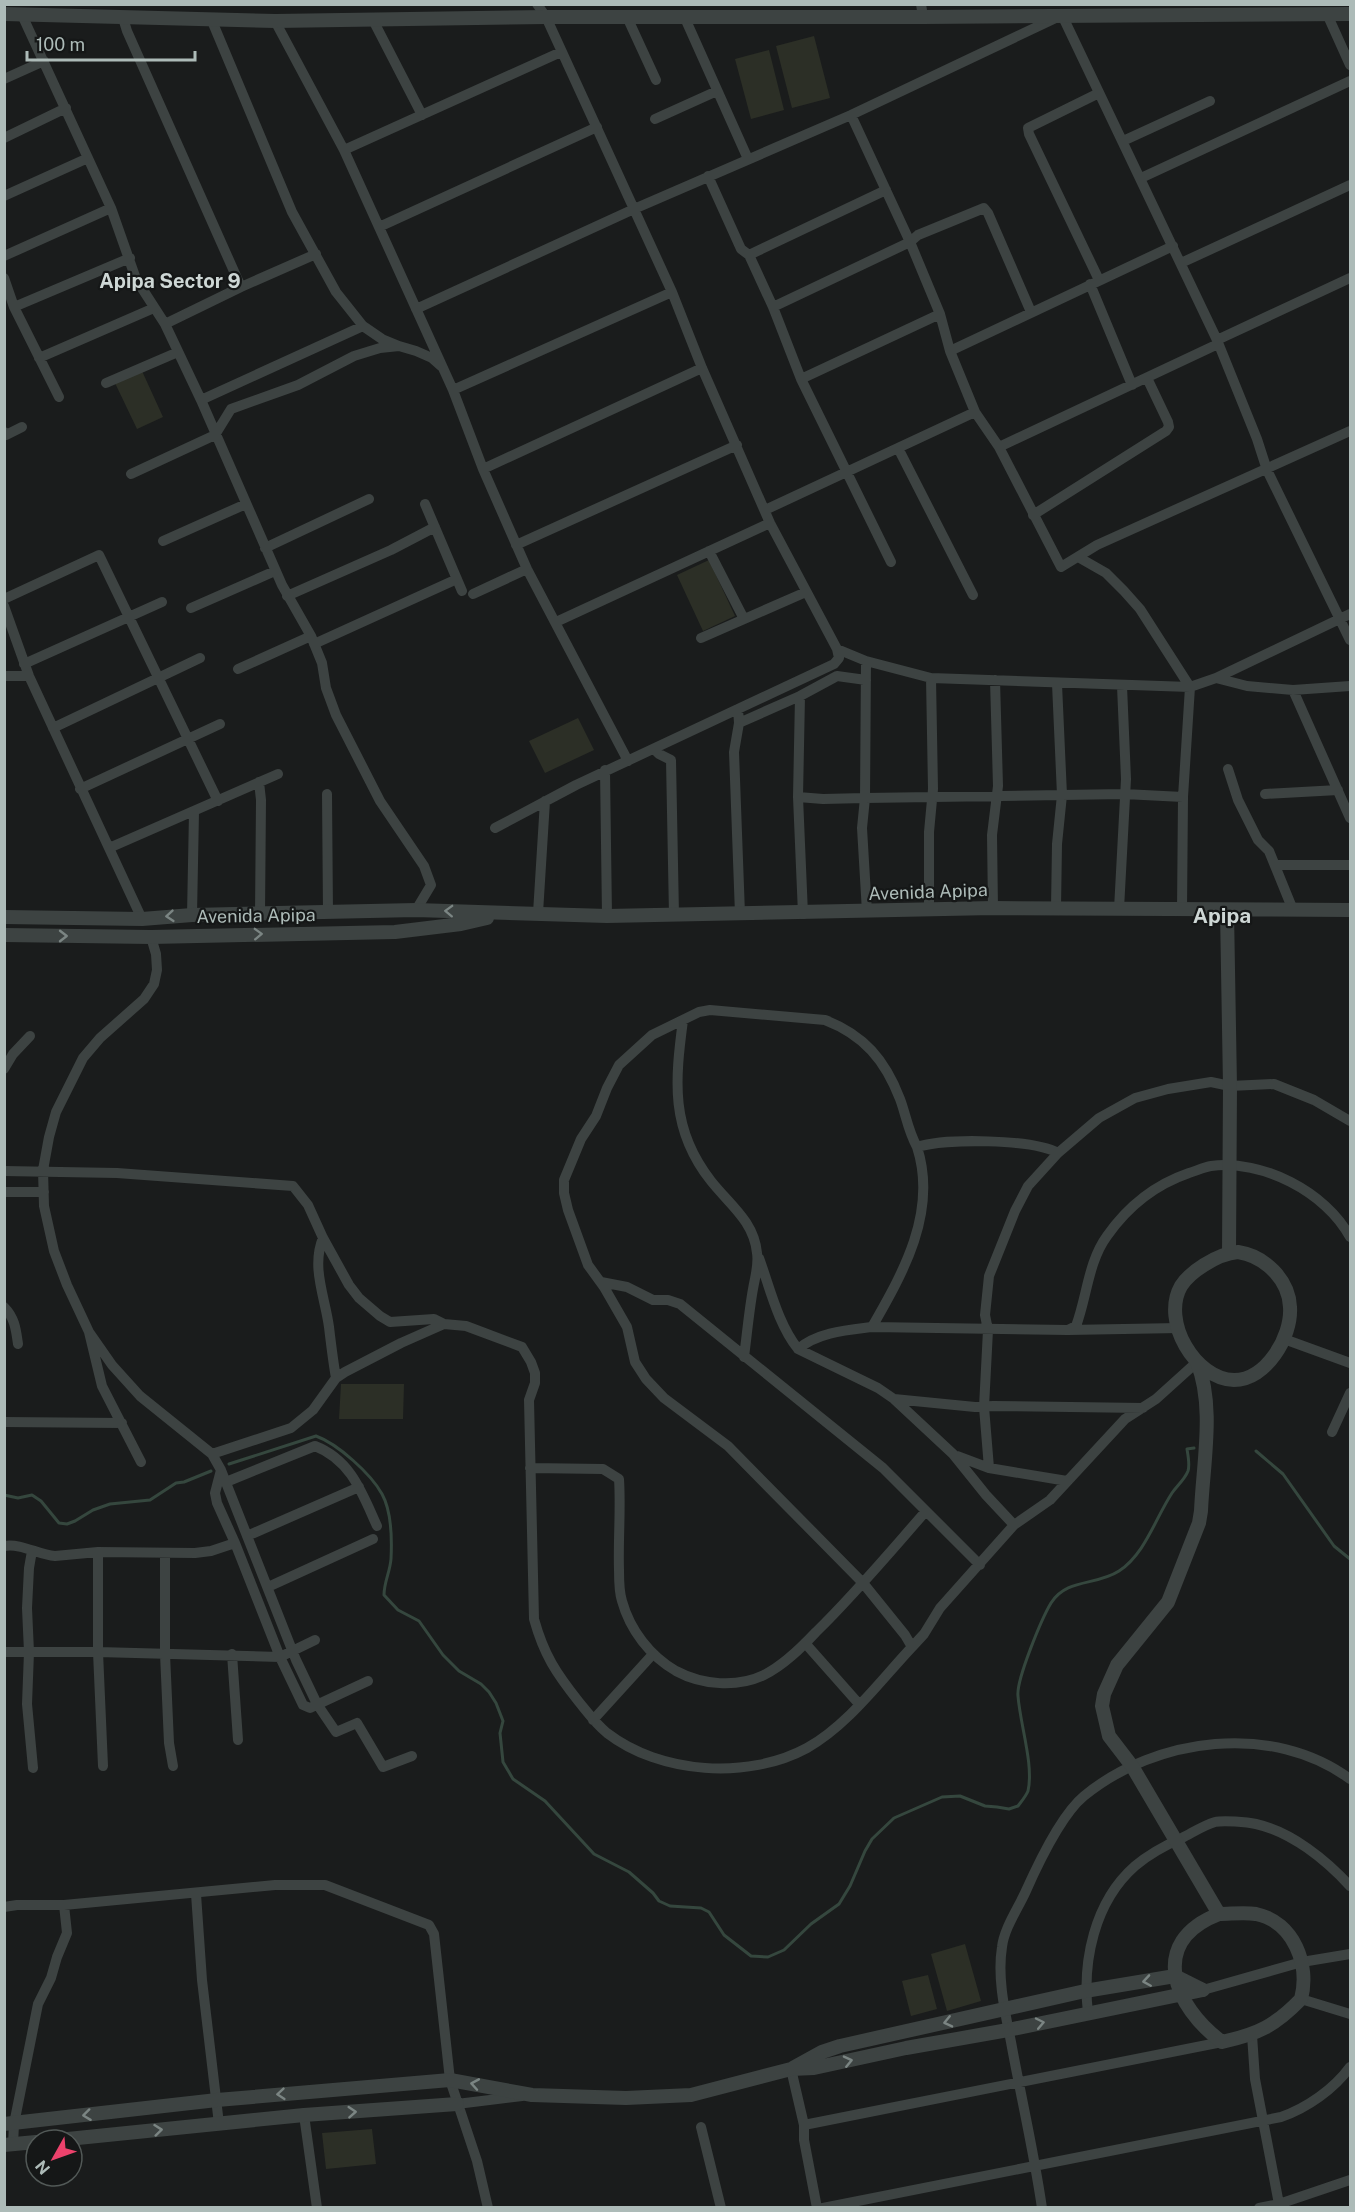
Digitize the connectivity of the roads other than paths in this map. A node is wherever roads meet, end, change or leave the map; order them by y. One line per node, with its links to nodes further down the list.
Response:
1 (537, 4): 9 (street)
2 (922, 11): 7 (street); 8 (street)
3 (4, 14): 6 (street)
4 (1327, 14): 5 (street); 7 (street); 17 (street)
5 (1350, 14)
6 (22, 15): 11 (street); 16 (street)
7 (1062, 15): 22 (street); 26 (street)
8 (684, 16): 10 (street); 21 (street)
9 (546, 17): 10 (street); 12 (street); 15 (street)
10 (627, 17): 19 (street)
11 (123, 18): 13 (street); 52 (street)
12 (373, 20): 14 (street); 25 (street)
13 (212, 21): 14 (street); 44 (street)
14 (275, 21): 31 (street)
15 (561, 52): 25 (street); 28 (street)
16 (44, 61): 18 (street); 24 (street)
17 (1350, 65)
18 (4, 79)
19 (656, 80)
20 (1350, 81): 35 (street)
21 (717, 91): 27 (street); 33 (street)
22 (1099, 93): 30 (street); 51 (street)
23 (1210, 101): 30 (street)
24 (66, 108): 29 (street); 32 (street)
25 (422, 115): 31 (street)
26 (851, 115): 33 (street); 37 (street)
27 (655, 119)
28 (597, 127): 40 (street); 41 (street)
29 (4, 138)
30 (1123, 141): 35 (street)
31 (344, 150): 41 (street)
32 (88, 158): 38 (street); 39 (street)
33 (748, 159): 34 (street)
34 (708, 177): 40 (street); 45 (street)
35 (1141, 178): 43 (street)
36 (1350, 185): 48 (street)
37 (886, 190): 42 (street); 45 (street)
38 (4, 196)
39 (111, 208): 46 (street); 47 (street)
40 (634, 209): 53 (street); 57 (street)
41 (379, 227): 57 (street)
42 (910, 242): 56 (street); 58 (street); 59 (street)
43 (1173, 246): 48 (street); 51 (street)
44 (316, 254): 52 (street); 61 (street)
45 (749, 255): 56 (street)
46 (4, 256)
47 (130, 258): 54 (street); 55 (street)
48 (1181, 263): 62 (street)
49 (4, 278): 54 (street)
50 (1350, 278): 62 (street)
51 (1094, 282): 58 (street); 72 (street)
52 (241, 287): 60 (street)
53 (672, 292): 67 (street); 73 (street)
54 (14, 307): 66 (street)
55 (154, 308): 60 (street); 66 (street)
56 (773, 308): 70 (street)
57 (416, 309): 68 (street)
58 (1031, 312): 64 (street)
59 (939, 314): 64 (street); 70 (street)
60 (165, 324): 65 (street)
61 (363, 326): 63 (street); 75 (street)
62 (1218, 342): 69 (street); 85 (street)
63 (399, 346): 68 (street); 80 (street)
64 (951, 351): 76 (street)
65 (178, 352): 71 (street); 75 (street)
66 (39, 358): 74 (street)
67 (702, 368): 81 (street); 84 (street)
68 (443, 369): 73 (street)
69 (1147, 378): 72 (street); 92 (street)
70 (801, 379): 86 (street)
71 (106, 383)
72 (1132, 385): 82 (street)
73 (453, 390): 84 (street)
74 (59, 397)
75 (201, 400): 80 (street)
76 (975, 412): 82 (street); 83 (street)
77 (22, 427): 78 (street)
78 (4, 432)
79 (1350, 432): 85 (street)
80 (215, 435): 87 (street); 89 (street)
81 (737, 445): 91 (street); 96 (street)
82 (999, 447): 92 (street)
83 (898, 448): 86 (street); 105 (street)
84 (483, 469): 96 (street)
85 (1267, 470): 99 (street); 114 (street)
86 (849, 472): 91 (street); 100 (street)
87 (131, 474)
88 (369, 499): 97 (street)
89 (246, 504): 95 (street); 97 (street)
90 (425, 504): 94 (street)
91 (765, 510): 93 (street)
92 (1032, 515): 99 (street)
93 (770, 522): 98 (street); 104 (street)
94 (435, 527): 103 (street); 106 (street)
95 (163, 541)
96 (516, 545): 101 (street)
97 (265, 548): 102 (street)
98 (709, 551): 113 (street); 115 (street)
99 (1078, 556): 134 (street)
100 (891, 562)
101 (527, 569): 103 (street); 115 (street)
102 (275, 571): 106 (street); 110 (street)
103 (457, 579): 117 (street)
104 (806, 592): 113 (street); 119 (street)
105 (973, 595)
106 (287, 596): 117 (street)
107 (4, 599): 112 (street)
108 (162, 602): 112 (street)
109 (4, 606): 122 (street)
110 (190, 608)
111 (1350, 614): 114 (street)
112 (128, 618): 122 (street); 126 (street)
113 (744, 619): 116 (street)
114 (1339, 619): 118 (street); 128 (street)
115 (556, 622): 143 (street)
116 (701, 638)
117 (313, 640): 123 (street); 170 (street)
118 (1350, 640)
119 (837, 649): 121 (street); 137 (street)
120 (200, 658): 126 (street)
121 (866, 661): 127 (street); 129 (street)
122 (24, 664): 125 (street)
123 (237, 669)
124 (4, 676): 125 (street)
125 (29, 676): 140 (street)
126 (157, 678): 140 (street); 141 (street)
127 (931, 678): 130 (street); 156 (street)
128 (1216, 678): 134 (street); 135 (street)
129 (866, 680): 136 (street); 158 (street)
130 (995, 680): 131 (street); 154 (street)
131 (1057, 684): 132 (street); 153 (street)
132 (1122, 686): 134 (street); 151 (street)
133 (1350, 686): 135 (street)
134 (1190, 687): 157 (street)
135 (1293, 690): 149 (street)
136 (800, 696): 138 (street); 155 (street)
137 (738, 709): 138 (street); 142 (street)
138 (739, 723): 181 (street)
139 (220, 724): 141 (street)
140 (53, 728): 148 (street)
141 (187, 740): 148 (street); 159 (street)
142 (654, 749): 143 (street); 184 (street)
143 (628, 761): 145 (street)
144 (1228, 769): 165 (street)
145 (605, 770): 160 (street); 185 (street)
146 (278, 774): 147 (street)
147 (259, 782): 159 (street); 177 (street)
148 (80, 789): 164 (street)
149 (1338, 790): 152 (street); 162 (street)
150 (327, 794): 179 (street)
151 (1124, 794): 153 (street); 157 (street); 169 (street)
152 (1265, 794)
153 (1062, 795): 154 (street); 168 (street)
154 (996, 796): 156 (street); 167 (street)
155 (798, 797): 158 (street); 182 (street)
156 (931, 797): 158 (street); 171 (street)
157 (1183, 797): 172 (street)
158 (865, 798): 176 (street)
159 (218, 801): 161 (street)
160 (545, 801): 163 (street); 178 (street)
161 (194, 812): 164 (street); 183 (street)
162 (1350, 818)
163 (495, 828)
164 (109, 848): 187 (street)
165 (1275, 865): 166 (street); 173 (street)
166 (1350, 865)
167 (993, 908): 168 (street, Avenida Apipa); 171 (street, Avenida Apipa)
168 (1056, 908): 169 (street, Avenida Apipa)
169 (1119, 909): 172 (street, Avenida Apipa)
170 (416, 910): 179 (street, Avenida Apipa); 180 (street, Avenida Apipa, one-way to 170)
171 (929, 910): 176 (street, Avenida Apipa)
172 (1182, 910): 175 (street, Avenida Apipa)
173 (1293, 910): 174 (street, Avenida Apipa); 175 (street, Avenida Apipa)
174 (1350, 910)
175 (1227, 911): 193 (street)
176 (867, 912): 182 (street, Avenida Apipa)
177 (260, 913): 179 (street, Avenida Apipa); 183 (street, Avenida Apipa)
178 (538, 913): 180 (street, Avenida Apipa); 185 (street, Avenida Apipa)
179 (328, 914)
180 (507, 914): 189 (street, Avenida Apipa, one-way to 180)
181 (740, 914): 182 (street, Avenida Apipa); 184 (street, Avenida Apipa)
182 (803, 914)
183 (192, 915): 187 (street, Avenida Apipa, one-way to 187)
184 (674, 915): 185 (street, Avenida Apipa)
185 (607, 916)
186 (4, 917): 187 (street, Avenida Apipa)
187 (142, 919)
188 (4, 935): 189 (street, Avenida Apipa, one-way to 189)
189 (151, 937): 198 (street)
190 (683, 1020): 195 (street); 204 (street); 206 (street)
191 (30, 1036): 192 (street)
192 (4, 1069)
193 (1230, 1086): 194 (street); 196 (street); 197 (street)
194 (1350, 1121)
195 (917, 1147): 196 (street); 209 (street)
196 (1058, 1153): 211 (street)
197 (1228, 1165): 202 (street); 205 (street); 212 (street)
198 (43, 1170): 199 (street); 201 (street); 203 (street)
199 (4, 1171)
200 (4, 1192): 201 (street)
201 (44, 1192): 213 (street)
202 (1350, 1237)
203 (323, 1238): 208 (street); 220 (street)
204 (757, 1253): 216 (street); 217 (street)
205 (1229, 1253): 210 (street); 214 (street)
206 (600, 1282): 217 (street); 248 (street)
207 (4, 1308): 215 (street)
208 (444, 1324): 220 (street); 231 (street)
209 (872, 1327): 211 (street); 216 (street)
210 (1179, 1328): 212 (street); 218 (street)
211 (988, 1330): 212 (street); 223 (street)
212 (1068, 1330)
213 (89, 1332): 226 (street); 228 (street)
214 (1284, 1339): 218 (street); 219 (street)
215 (18, 1344)
216 (798, 1349): 222 (street)
217 (744, 1357): 237 (street)
218 (1197, 1362): 224 (street); 269 (street)
219 (1350, 1363)
220 (336, 1378): 228 (street)
221 (1350, 1393): 227 (street)
222 (894, 1399): 223 (street); 229 (street)
223 (984, 1407): 224 (street); 232 (street)
224 (1143, 1408): 234 (street)
225 (4, 1422): 226 (street)
226 (122, 1423): 230 (street)
227 (1332, 1432)
228 (212, 1454): 233 (street)
229 (953, 1454): 232 (street); 238 (street)
230 (141, 1462)
231 (530, 1468): 259 (street); 264 (street)
232 (989, 1468): 234 (street)
233 (221, 1470): 235 (street); 242 (street)
234 (1067, 1481): 238 (street)
235 (226, 1482): 236 (street); 240 (street)
236 (359, 1486): 239 (street); 240 (street)
237 (926, 1510): 247 (street); 248 (street)
238 (1014, 1525): 247 (street)
239 (377, 1526)
240 (247, 1536): 249 (street)
241 (373, 1539): 249 (street)
242 (235, 1543): 246 (street); 260 (street)
243 (4, 1546): 244 (street)
244 (32, 1551): 245 (street); 255 (street)
245 (98, 1552): 246 (street); 256 (street)
246 (165, 1552): 257 (street)
247 (980, 1565): 252 (street)
248 (863, 1583): 251 (street); 252 (street)
249 (268, 1587): 253 (street)
250 (315, 1640): 253 (street)
251 (805, 1643): 259 (street); 263 (street)
252 (912, 1647): 263 (street)
253 (292, 1651): 260 (street); 262 (street)
254 (4, 1652): 255 (street)
255 (29, 1652): 256 (street); 270 (street)
256 (98, 1652): 257 (street); 267 (street)
257 (165, 1654): 258 (street); 268 (street)
258 (232, 1654): 260 (street); 265 (street)
259 (653, 1654): 264 (street)
260 (279, 1657): 262 (street)
261 (368, 1681): 262 (street)
262 (317, 1704): 266 (street)
263 (859, 1704): 264 (street)
264 (593, 1720)
265 (238, 1740)
266 (412, 1756)
267 (103, 1766)
268 (173, 1766)
269 (1132, 1766): 271 (street); 272 (street); 285 (street)
270 (33, 1768)
271 (1350, 1779)
272 (1176, 1841): 273 (street); 277 (street); 282 (street)
273 (1350, 1886)
274 (196, 1894): 275 (street); 293 (street); 296 (street)
275 (64, 1905): 276 (street); 300 (street)
276 (4, 1907)
277 (1219, 1914): 279 (street); 280 (street)
278 (1350, 1954): 279 (street)
279 (1302, 1962): 281 (street); 284 (street)
280 (1175, 1977): 281 (street); 282 (street, one-way to 282); 283 (street)
281 (1203, 1990): 283 (street)
282 (1085, 1991): 285 (street); 286 (street)
283 (1180, 1994): 286 (street); 290 (street)
284 (1301, 2000): 287 (street); 289 (street)
285 (1005, 2009): 288 (street); 292 (street, one-way to 292)
286 (1088, 2013): 288 (street, one-way to 286)
287 (1350, 2014)
288 (1008, 2030): 292 (street, one-way to 288); 294 (street)
289 (1252, 2036): 290 (street); 299 (street)
290 (1222, 2042): 294 (street)
291 (1350, 2067): 299 (street)
292 (791, 2069): 295 (street); 302 (street)
293 (450, 2080): 295 (street, one-way to 293); 296 (street, one-way to 296); 297 (street)
294 (1018, 2083): 302 (street); 307 (street)
295 (532, 2095): 297 (street)
296 (217, 2100): 300 (street, one-way to 300); 301 (street)
297 (457, 2104): 298 (street, one-way to 297); 311 (street)
298 (304, 2115): 301 (street); 310 (street)
299 (1263, 2121): 307 (street); 309 (street)
300 (9, 2124): 306 (street)
301 (219, 2124): 304 (street, one-way to 301)
302 (804, 2125): 313 (street)
303 (701, 2127): 312 (street)
304 (84, 2137)
305 (24, 2143): 306 (street)
306 (9, 2145)
307 (1036, 2165): 314 (street); 315 (street)
308 (1350, 2180): 309 (street)
309 (1279, 2204): 316 (street)
310 (316, 2208)
311 (488, 2208)
312 (721, 2208)
313 (817, 2208)
314 (823, 2208)
315 (1042, 2208)
316 (1259, 2208)

